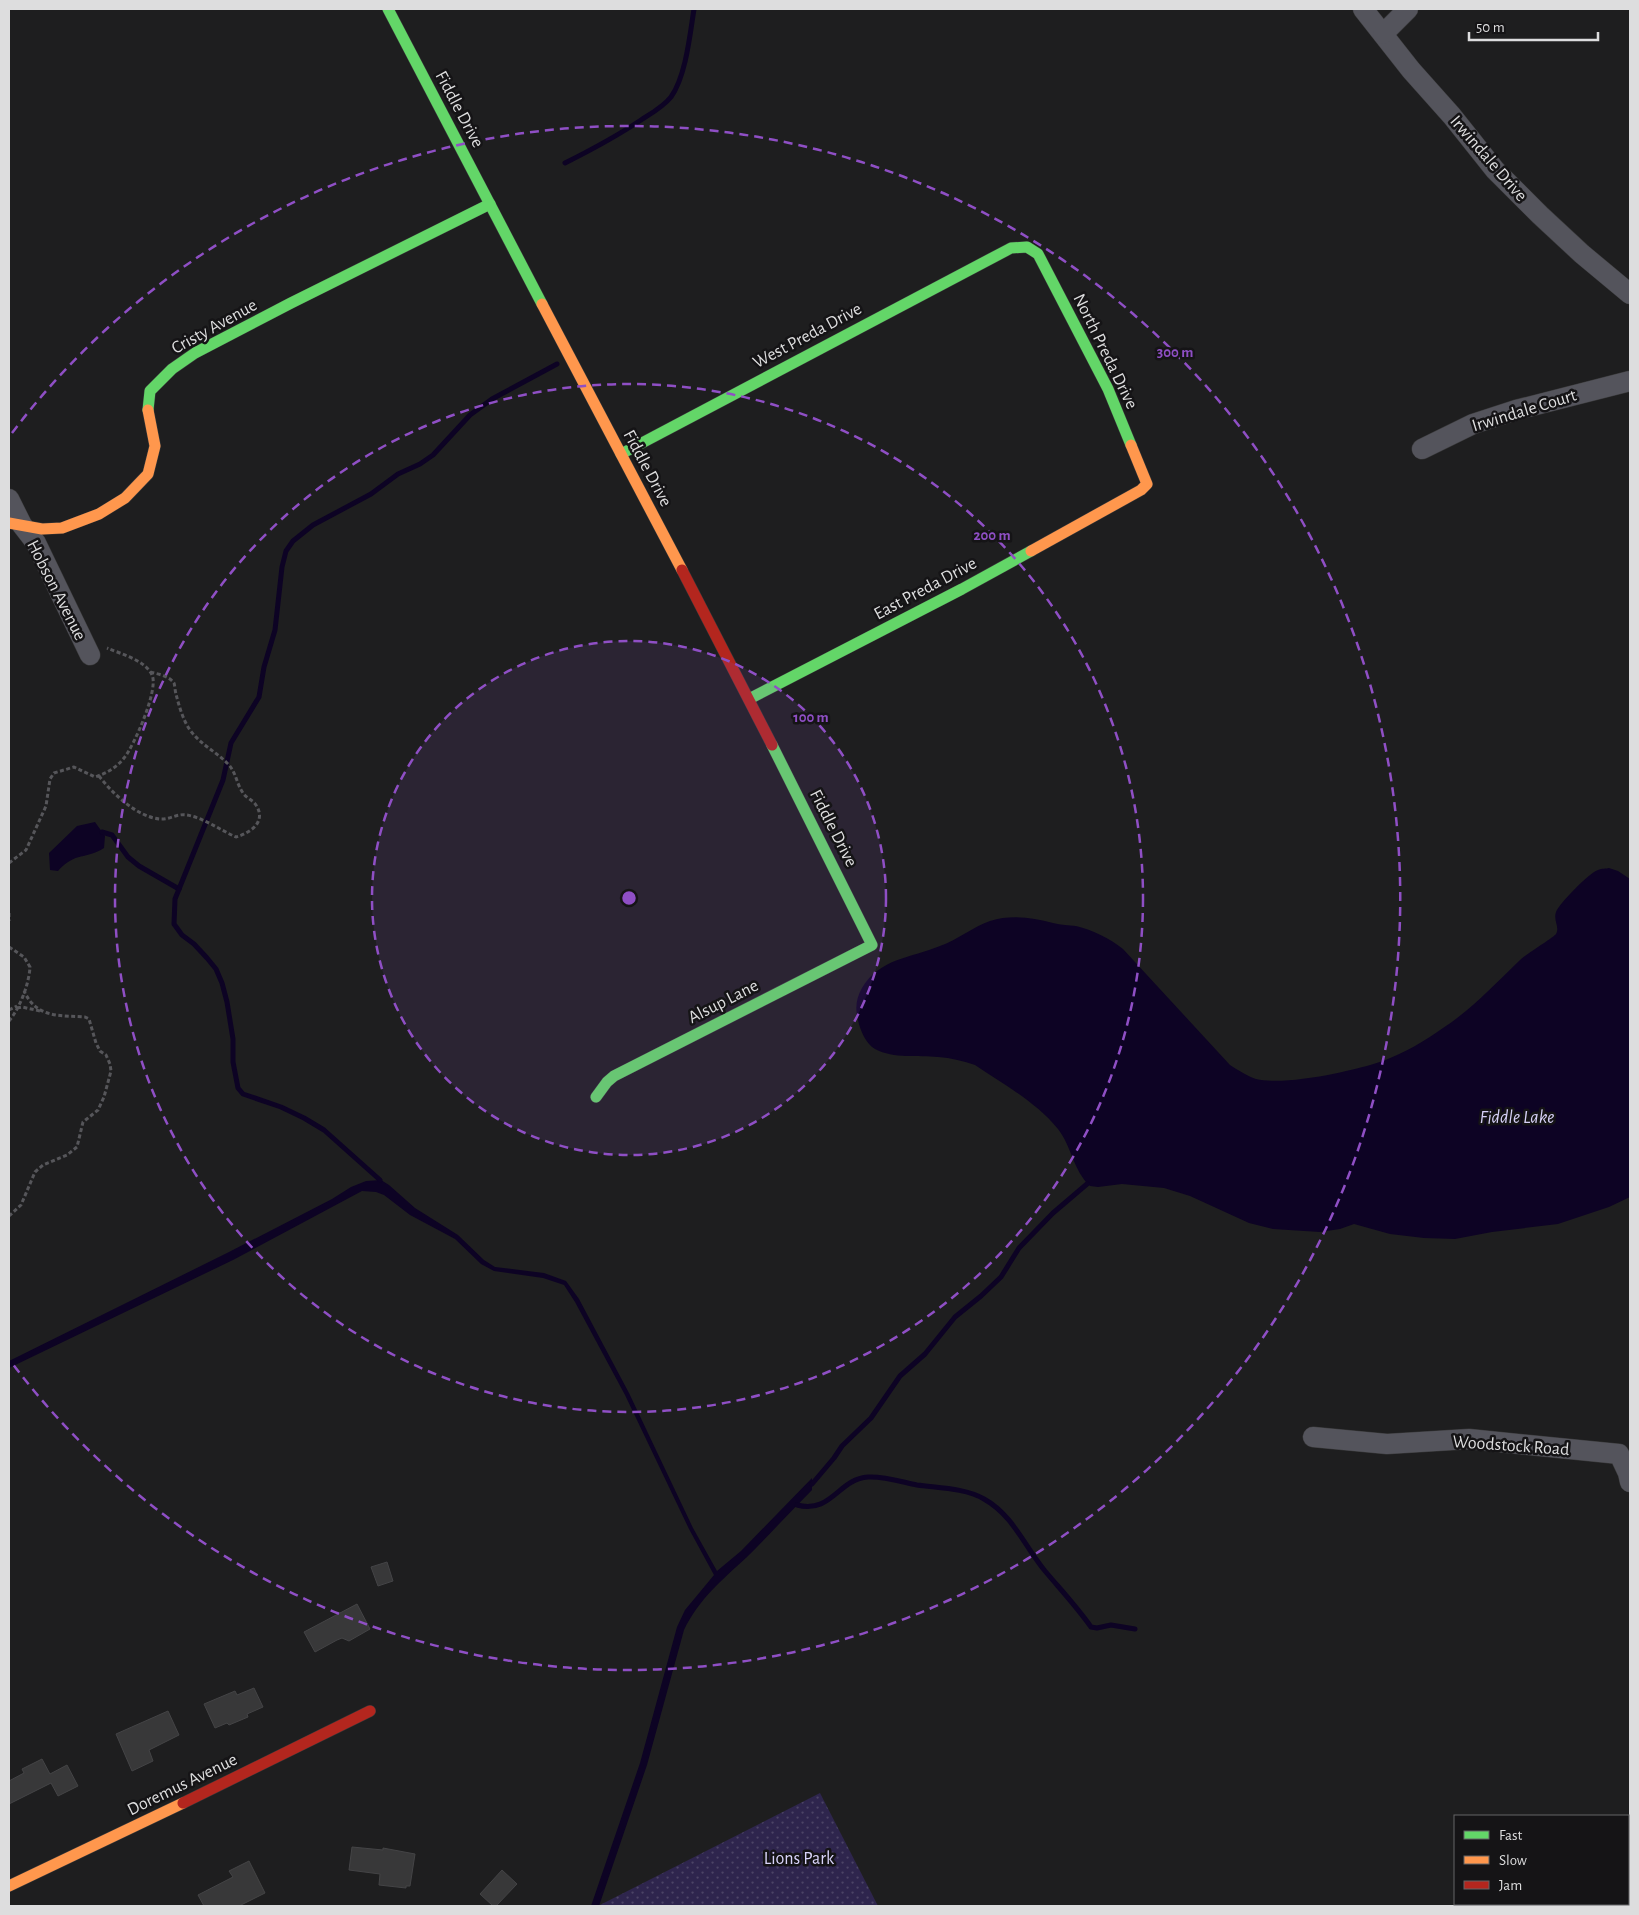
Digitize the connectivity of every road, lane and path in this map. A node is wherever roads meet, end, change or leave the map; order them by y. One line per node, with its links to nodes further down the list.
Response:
1 (388, 9): 5 (street, Fiddle Drive)
2 (1364, 9): 4 (street, Irwindale Drive)
3 (1408, 9): 4 (street)
4 (1383, 34): 7 (street, Irwindale Drive)
5 (490, 204): 10 (street, Fiddle Drive); 13 (street, Cristy Avenue)
6 (1011, 248): 10 (street, West Preda Drive); 11 (street, North Preda Drive)
7 (1630, 294)
8 (1630, 381): 9 (street, Irwindale Court)
9 (1422, 449)
10 (621, 454): 16 (street, Fiddle Drive)
11 (1141, 490): 16 (street, East Preda Drive)
12 (9, 498): 13 (street, Hobson Avenue)
13 (15, 524): 14 (street, Hobson Avenue)
14 (86, 647): 15 (path)
15 (150, 672): 17 (path); 17 (path)
16 (749, 699): 21 (street, Fiddle Drive)
17 (99, 776): 18 (path)
18 (9, 863)
19 (9, 913): 20 (path)
20 (9, 921)
21 (872, 945): 28 (street, Alsup Lane)
22 (9, 947): 23 (path)
23 (24, 991): 24 (path); 26 (path)
24 (17, 1007): 25 (path); 26 (path); 27 (path)
25 (9, 1010)
26 (42, 1011): 29 (path)
27 (9, 1021)
28 (596, 1097)
29 (9, 1216)
30 (1313, 1437): 31 (street, Woodstock Road)
31 (1630, 1482)
32 (370, 1711): 33 (street, Doremus Avenue)
33 (9, 1886)

